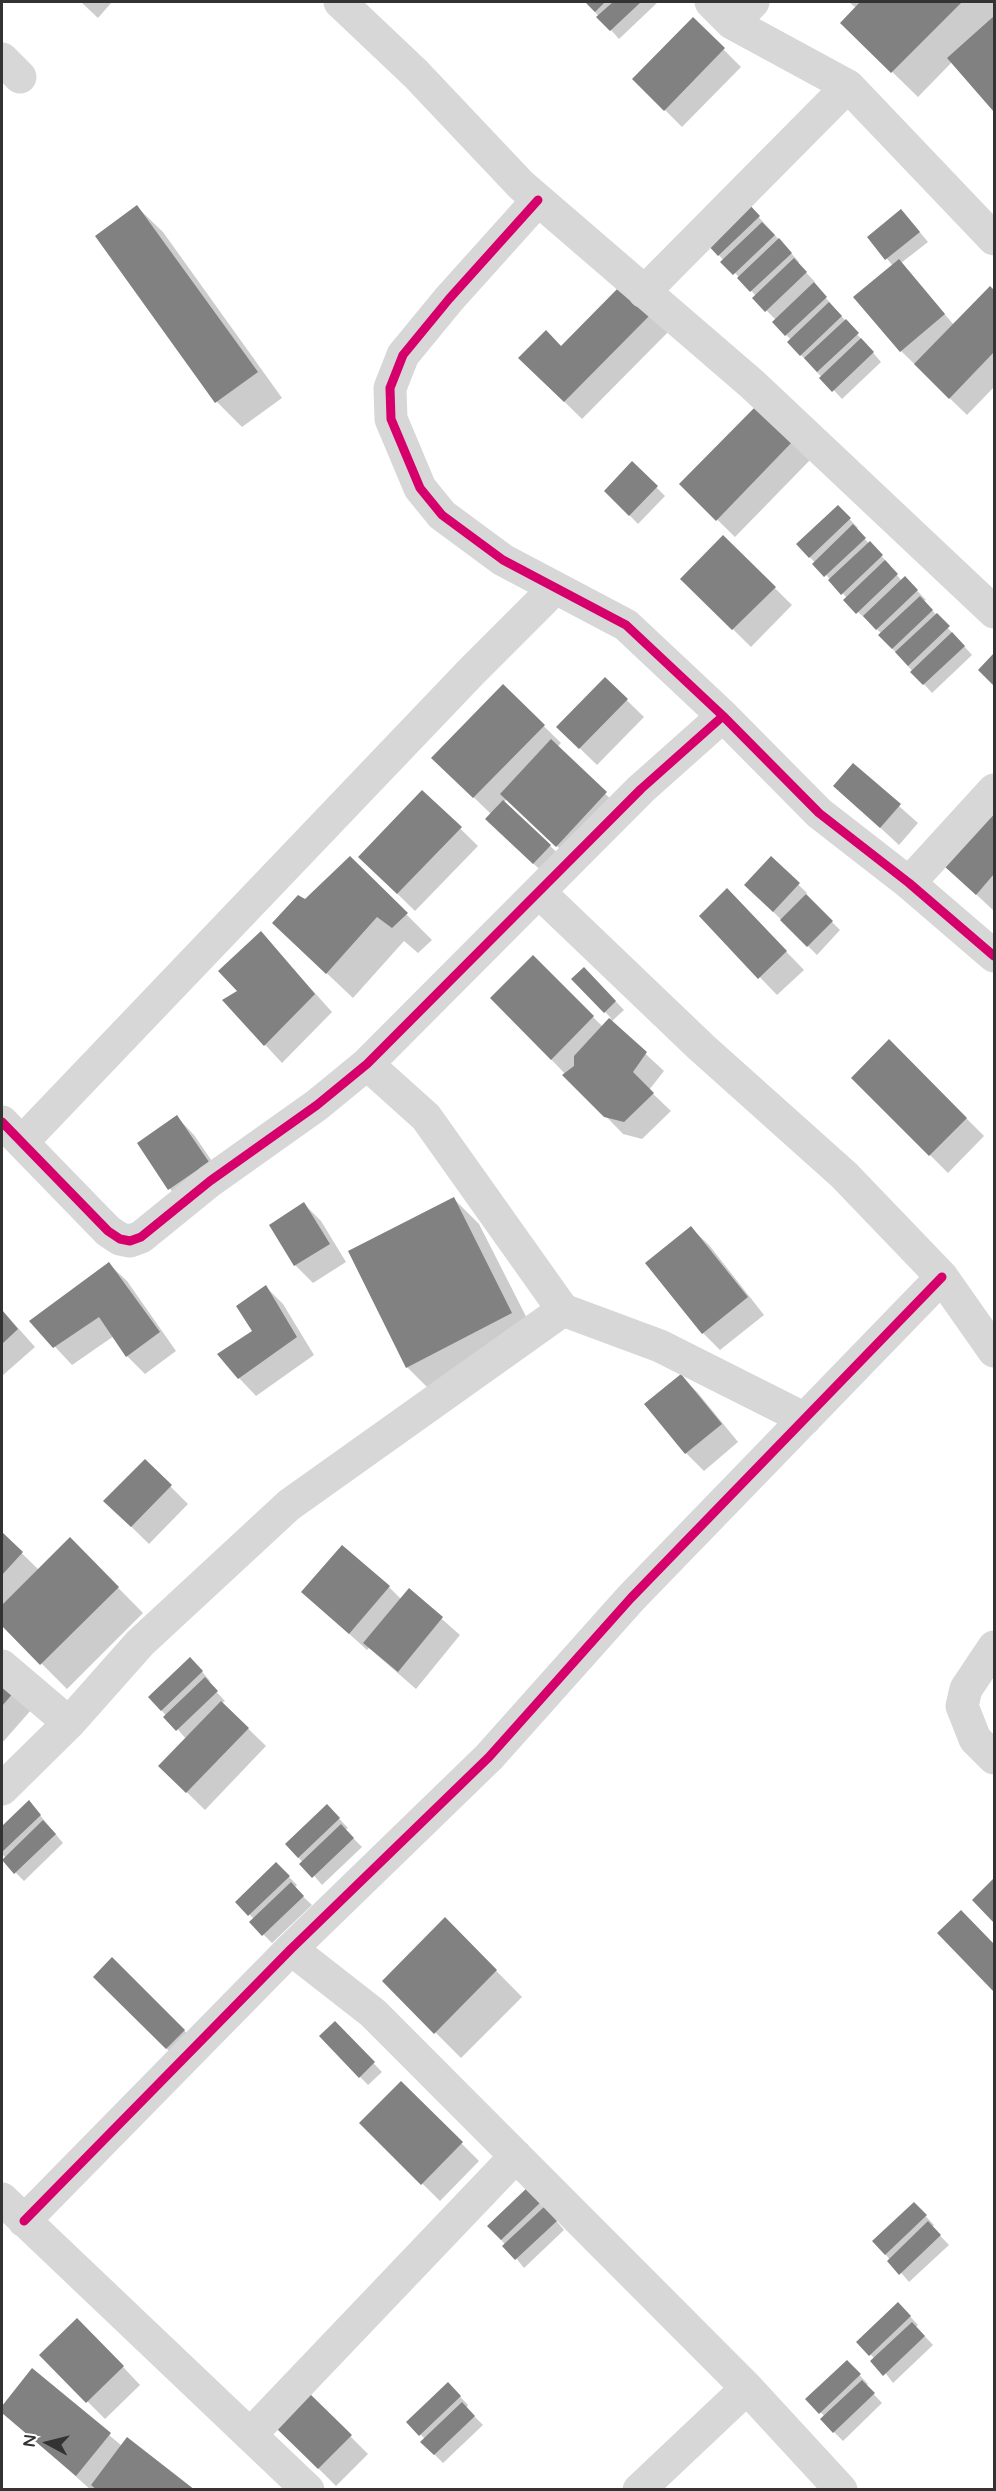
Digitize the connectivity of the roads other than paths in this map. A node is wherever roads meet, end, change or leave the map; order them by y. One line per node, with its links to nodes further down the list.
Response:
1 (340, 2): 4 (street)
2 (732, 9): 3 (street)
3 (848, 86): 5 (street); 6 (street)
4 (538, 200): 6 (street); 7 (street)
5 (991, 228)
6 (644, 292): 8 (street)
7 (555, 588): 9 (street); 15 (street)
8 (994, 612)
9 (723, 716): 11 (street); 12 (street)
10 (994, 790): 11 (street)
11 (909, 883): 13 (street)
12 (539, 892): 14 (street); 16 (street)
13 (994, 956)
14 (367, 1064): 15 (street); 17 (street)
15 (12, 1132)
16 (942, 1276): 18 (street); 19 (street)
17 (563, 1310): 19 (street); 22 (street)
18 (994, 1351)
19 (805, 1419): 25 (street)
20 (994, 1647): 23 (street)
21 (2, 1666): 22 (street)
22 (69, 1723): 24 (street)
23 (994, 1758)
24 (2, 1789)
25 (291, 1949): 26 (street); 27 (street)
26 (516, 2156): 28 (street); 29 (street)
27 (13, 2210): 29 (street)
28 (747, 2388): 31 (street); 32 (street)
29 (250, 2435): 30 (street)
30 (306, 2489)
31 (639, 2490)
32 (841, 2490)

